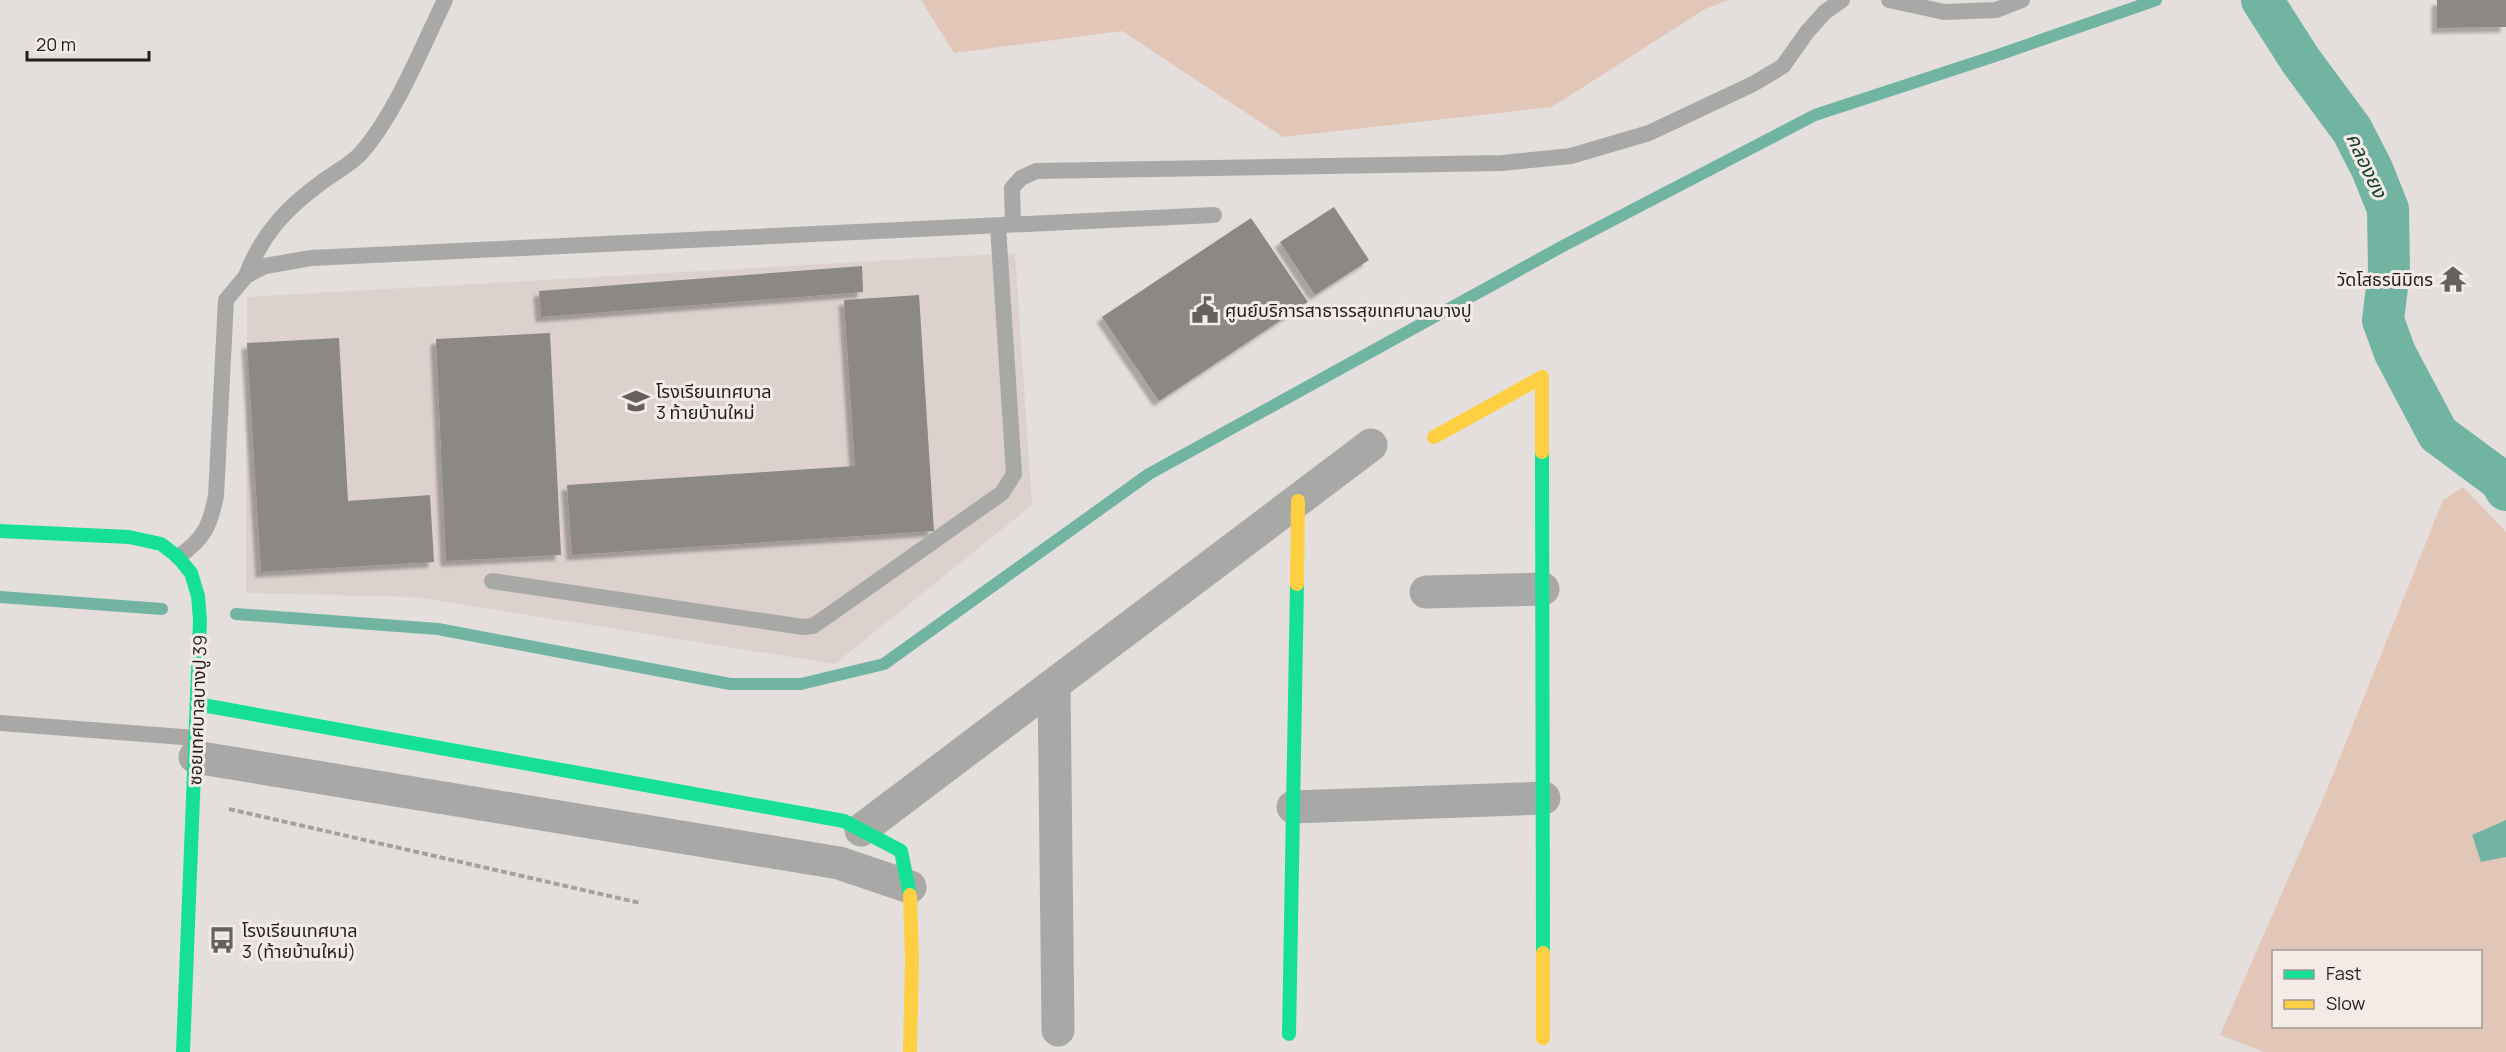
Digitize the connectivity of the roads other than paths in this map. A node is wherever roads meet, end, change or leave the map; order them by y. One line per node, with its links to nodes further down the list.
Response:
1 (446, 0): 7 (lane)
2 (1842, 0): 6 (lane)
3 (1889, 0): 4 (lane)
4 (2022, 0)
5 (1214, 215): 6 (lane)
6 (1005, 225): 7 (lane); 13 (lane)
7 (246, 276): 12 (lane)
8 (1434, 436): 14 (street)
9 (1371, 445): 10 (street)
10 (1298, 501): 16 (street); 21 (street)
11 (0, 531): 12 (street, ซอยเทศบาลบางปู 39)
12 (178, 557): 17 (street, ซอยเทศบาลบางปู 39)
13 (492, 581)
14 (1543, 589): 15 (street); 20 (street)
15 (1426, 592)
16 (1054, 685): 22 (street); 24 (street)
17 (197, 704): 19 (street, ซอยเทศบาลบางปู 39); 22 (street)
18 (0, 723): 19 (lane)
19 (195, 747): 23 (street); 27 (street, ซอยเทศบาลบางปู 39)
20 (1544, 798): 21 (street); 26 (street)
21 (1293, 807): 25 (street)
22 (861, 830): 23 (street)
23 (910, 887): 28 (street)
24 (1058, 1030)
25 (1289, 1034)
26 (1543, 1038)
27 (183, 1052)
28 (910, 1052)

